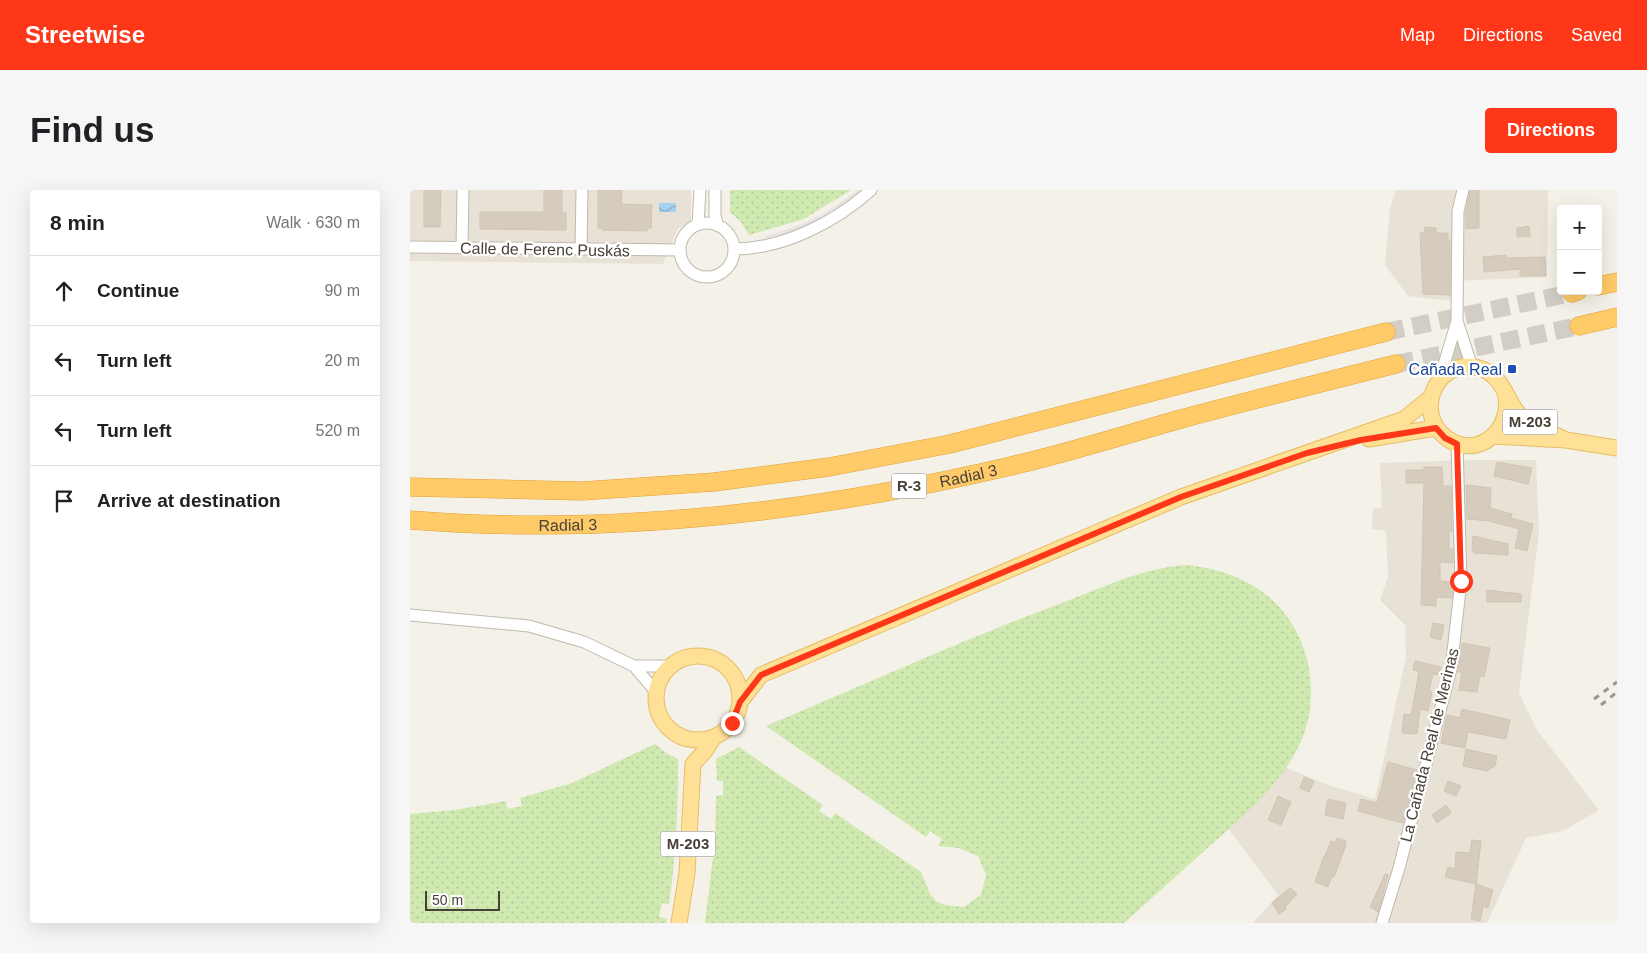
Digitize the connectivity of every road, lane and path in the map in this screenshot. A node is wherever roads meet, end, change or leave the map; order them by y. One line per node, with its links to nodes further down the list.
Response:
1 (463, 190): 10 (street)
2 (582, 190): 12 (street)
3 (700, 190): 7 (street)
4 (715, 190): 8 (street)
5 (872, 190): 11 (street)
6 (1463, 190): 17 (street)
7 (698, 225): 8 (street); 13 (street)
8 (718, 226): 11 (street)
9 (410, 247): 10 (street, Calle de Ferenc Puskás)
10 (462, 248): 12 (street, Calle de Ferenc Puskás)
11 (734, 249): 13 (street)
12 (581, 250): 13 (street, Calle de Ferenc Puskás)
13 (680, 250)
14 (1617, 282): 15 (highway)
15 (1602, 285)
16 (1617, 318): 18 (highway)
17 (1457, 321): 21 (street); 22 (street)
18 (1579, 326)
19 (1386, 332): 31 (highway, Radial 3 / R-3)
20 (1396, 364): 32 (highway, Radial 3 / R-3)
21 (1472, 367): 22 (main road); 23 (main road, M-203)
22 (1440, 378): 24 (main road)
23 (1505, 392): 26 (main road, M-203); 27 (main road, M-203)
24 (1430, 398): 25 (main road); 30 (main road)
25 (1436, 428): 28 (main road); 30 (main road)
26 (1493, 436): 27 (main road, M-203); 28 (main road, M-203)
27 (1566, 440): 29 (main road, M-203)
28 (1457, 444): 44 (street, La Cañada Real de Merinas)
29 (1617, 448)
30 (1307, 453): 37 (main road)
31 (410, 487)
32 (410, 520)
33 (410, 615): 34 (street)
34 (634, 666): 35 (street); 38 (street)
35 (670, 666): 36 (main road); 38 (main road)
36 (728, 669): 37 (main road); 39 (main road)
37 (761, 675): 39 (main road)
38 (656, 692): 40 (main road)
39 (740, 702): 41 (main road)
40 (678, 736): 41 (main road); 42 (main road, M-203)
41 (714, 737): 42 (main road)
42 (692, 764): 43 (main road, M-203)
43 (679, 923)
44 (1382, 923)

